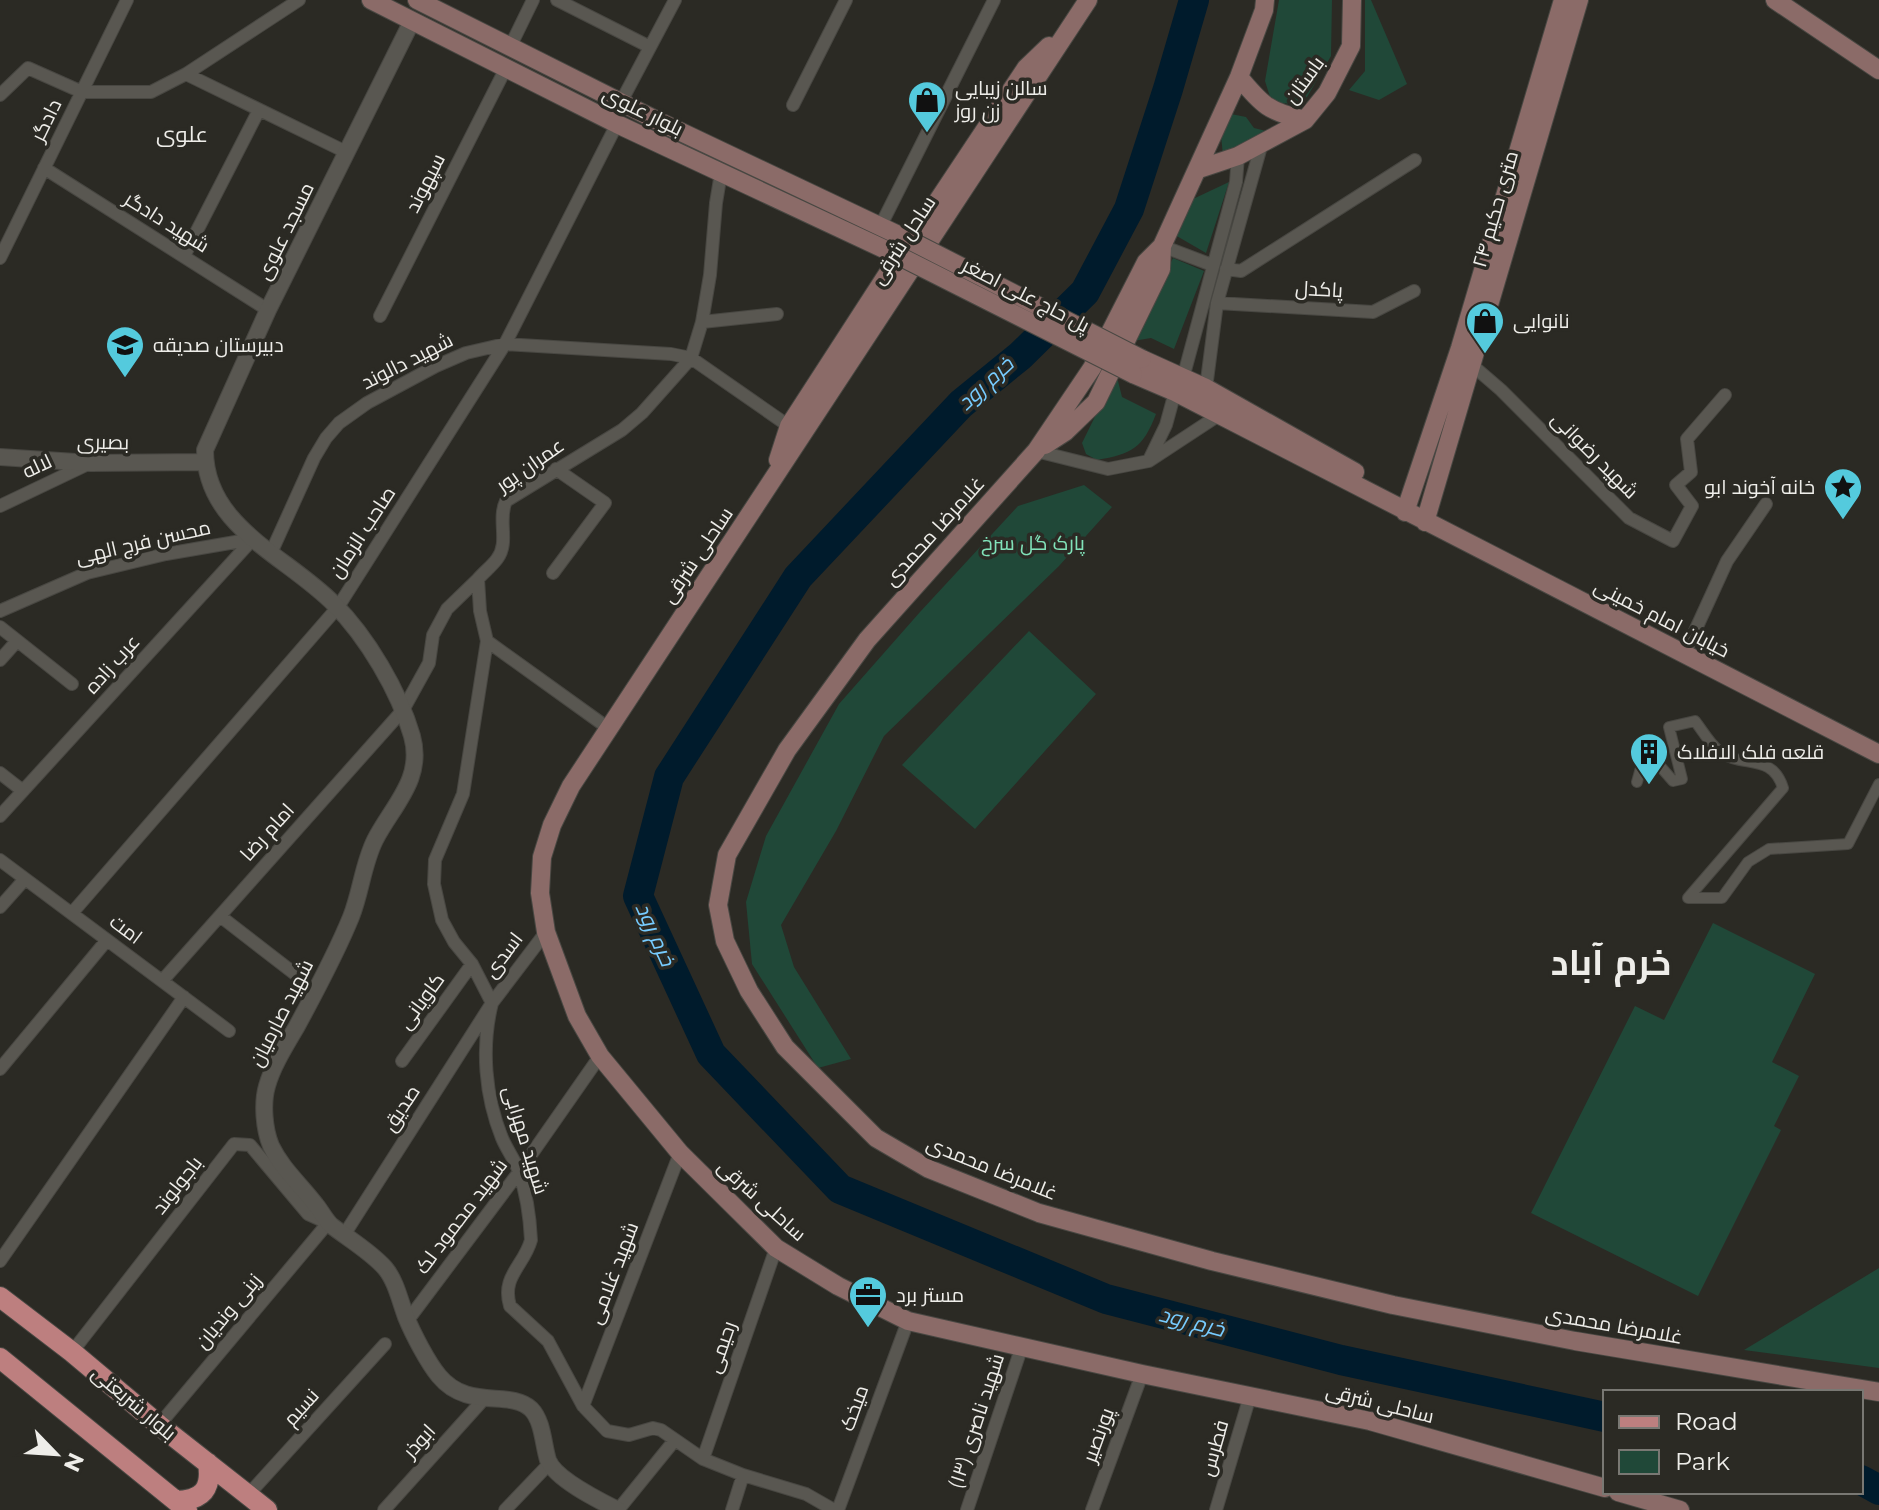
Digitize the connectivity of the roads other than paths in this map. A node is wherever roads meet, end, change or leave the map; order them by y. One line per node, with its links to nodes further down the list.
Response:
1 (127, 0): 24 (street, دادگر)
2 (299, 0): 22 (street)
3 (371, 0): 17 (main road, بلوار علوی)
4 (417, 0): 18 (main road, بلوار علوی)
5 (533, 0): 18 (street)
6 (557, 0): 19 (street)
7 (675, 0): 19 (street)
8 (846, 0): 27 (street)
9 (994, 0): 38 (street)
10 (1088, 0): 16 (main road)
11 (1265, 0): 23 (main road, غلامرضا محمدی)
12 (1352, 0): 29 (main road, باستان)
13 (1563, 0): 70 (main road, ۲۴ متری حکیم)
14 (1579, 0): 54 (main road, ۲۴ متری حکیم)
15 (1775, 0): 21 (main road)
16 (1076, 18): 39 (main road); 60 (main road, ساحل شرقی)
17 (412, 21): 20 (main road, بلوار علوی); 32 (street, مسجد علوی)
18 (510, 47): 26 (main road, بلوار علوی)
19 (650, 47): 26 (street)
20 (506, 68): 30 (main road, بلوار علوی); 50 (street, سپهوند)
21 (1879, 70)
22 (186, 74): 24 (street); 28 (street)
23 (1239, 77): 29 (main road); 36 (main road, غلامرضا محمدی)
24 (82, 92): 25 (street); 35 (street, دادگر)
25 (0, 95)
26 (621, 102): 38 (main road, بلوار علوی)
27 (793, 105)
28 (259, 110): 32 (street); 41 (street)
29 (1305, 120): 31 (main road, باستان)
30 (617, 124): 37 (main road, بلوار علوی); 52 (street, صاحب الزمان)
31 (1262, 143): 33 (main road, باستان); 45 (street)
32 (346, 152): 48 (street, مسجد علوی)
33 (1238, 156): 36 (main road, باستان); 44 (street)
34 (1415, 160): 45 (street)
35 (44, 168): 41 (street, شهید دادگر); 43 (street, دادگر)
36 (1199, 169): 40 (main road, غلامرضا محمدی)
37 (721, 173): 42 (main road, بلوار علوی); 51 (street, عمران پور)
38 (881, 225): 39 (main road, بلوار علوی)
39 (911, 241): 55 (main road, پل حاج علی اصغر, bridge)
40 (1162, 246): 44 (street); 61 (main road, غلامرضا محمدی)
41 (184, 256): 48 (street, شهید دادگر)
42 (899, 256): 55 (main road, پل حاج علی اصغر, bridge); 60 (main road)
43 (0, 258)
44 (1212, 265): 56 (street)
45 (1226, 269): 47 (street)
46 (1414, 291): 47 (street, پاکدل)
47 (1217, 303): 57 (street)
48 (268, 310): 64 (street, مسجد علوی)
49 (777, 314): 51 (street)
50 (380, 316)
51 (702, 322): 53 (street, عمران پور)
52 (505, 344): 53 (street, شهید دالوند); 73 (street, شهید دالوند); 76 (street, صاحب الزمان)
53 (691, 358): 60 (street); 66 (street, عمران پور)
54 (1472, 365): 58 (street, شهید رضوانی); 71 (main road, ۲۴ متری حکیم)
55 (1138, 366): 56 (main road, خیابان امام خمینی)
56 (1179, 385): 57 (main road, خیابان امام خمینی); 59 (main road, خیابان امام خمینی); 63 (street)
57 (1206, 388): 70 (main road, خیابان امام خمینی)
58 (1725, 395)
59 (1219, 415): 63 (street); 70 (main road, خیابان امام خمینی)
60 (795, 431): 67 (main road, ساحل شرقی)
61 (1036, 451): 63 (street); 122 (main road, غلامرضا محمدی)
62 (0, 457): 65 (street, بصیری)
63 (1149, 461)
64 (205, 462): 65 (street, بصیری); 72 (street, شهید صارمیان)
65 (91, 463): 69 (street, لاله)
66 (556, 469): 74 (street); 75 (street, عمران پور)
67 (768, 487): 85 (main road, ساحلی شرقی)
68 (1766, 504): 81 (street)
69 (0, 506)
70 (1407, 507): 71 (main road, خیابان امام خمینی)
71 (1425, 522): 81 (main road, خیابان امام خمینی)
72 (253, 539): 73 (street, شهید صارمیان); 77 (street, محسن فرج الهی); 90 (street, عرب زاده)
73 (271, 553): 76 (street, شهید صارمیان)
74 (553, 573)
75 (478, 579): 80 (street); 84 (street, امام رضا)
76 (338, 607): 84 (street, شهید صارمیان); 95 (street, صاحب الزمان)
77 (0, 611)
78 (0, 627): 79 (street)
79 (17, 641): 82 (street); 83 (street)
80 (487, 641): 85 (street); 99 (street)
81 (1684, 655): 86 (main road, خیابان امام خمینی)
82 (0, 660)
83 (72, 684)
84 (403, 710): 96 (street, امام رضا); 110 (street, شهید صارمیان)
85 (608, 728): 97 (main road, ساحلی شرقی)
86 (1879, 754)
87 (0, 773): 90 (street)
88 (1637, 782): 89 (street)
89 (1879, 784)
90 (23, 791): 91 (street, عرب زاده)
91 (0, 816)
92 (0, 860): 93 (street, امت)
93 (25, 879): 94 (street); 95 (street, امت)
94 (0, 907)
95 (72, 913): 98 (street, امت)
96 (220, 916): 100 (street); 101 (street, امام رضا)
97 (546, 932): 103 (street, اسدی); 105 (main road, ساحلی شرقی)
98 (107, 940): 101 (street, امت); 107 (street)
99 (472, 964): 103 (street); 106 (street, کاویانی)
100 (295, 974)
101 (162, 981): 102 (street, امت)
102 (184, 997): 104 (street, امت); 113 (street)
103 (492, 1003): 109 (street, شهید مهرابی); 111 (street, صدیق)
104 (229, 1031)
105 (600, 1056): 108 (main road, ساحلی شرقی); 109 (street, شهید محمود لک)
106 (402, 1061)
107 (0, 1069)
108 (680, 1153): 112 (main road, ساحلی شرقی); 125 (street, شهید غلامی)
109 (519, 1172): 115 (street, شهید محمود لک); 125 (street, شهید مهرابی)
110 (328, 1223): 111 (street, شهید صارمیان); 119 (street, باجولوند); 126 (street, زینی وندیان)
111 (344, 1235): 115 (street, شهید صارمیان)
112 (776, 1248): 116 (main road, ساحلی شرقی); 128 (street, رحیمی)
113 (0, 1261)
114 (0, 1297): 119 (main road, بلوار شریعتی)
115 (408, 1320): 124 (street, شهید صارمیان)
116 (908, 1321): 118 (main road, ساحلی شرقی); 141 (street, میخک)
117 (385, 1344): 134 (street, نسیم)
118 (1022, 1346): 121 (main road, ساحلی شرقی); 142 (street, شهید ناصری (۱۳))
119 (72, 1352): 126 (main road, بلوار شریعتی)
120 (0, 1358): 135 (main road)
121 (1142, 1374): 123 (main road, ساحلی شرقی); 143 (street, پورنصیر)
122 (1877, 1391)
123 (1250, 1396): 132 (main road, ساحلی شرقی); 144 (street, فطرس)
124 (483, 1400): 130 (street, شهید صارمیان); 137 (street, ابوذر)
125 (583, 1406): 127 (street, شهید مهرابی)
126 (159, 1425): 129 (main road, بلوار شریعتی)
127 (674, 1441): 128 (street, شهید مهرابی); 139 (street)
128 (703, 1459): 131 (street, شهید مهرابی)
129 (208, 1463): 134 (main road, بلوار شریعتی); 135 (main road)
130 (549, 1464): 138 (street); 139 (street)
131 (743, 1475): 140 (street); 141 (street, شهید مهرابی)
132 (1603, 1487)
133 (1625, 1494): 145 (main road)
134 (253, 1505): 136 (main road, بلوار شریعتی)
135 (182, 1506)
136 (267, 1510)
137 (384, 1510)
138 (505, 1510)
139 (618, 1510)
140 (732, 1510)
141 (836, 1510)
142 (967, 1510)
143 (1092, 1510)
144 (1216, 1510)
145 (1680, 1510)

